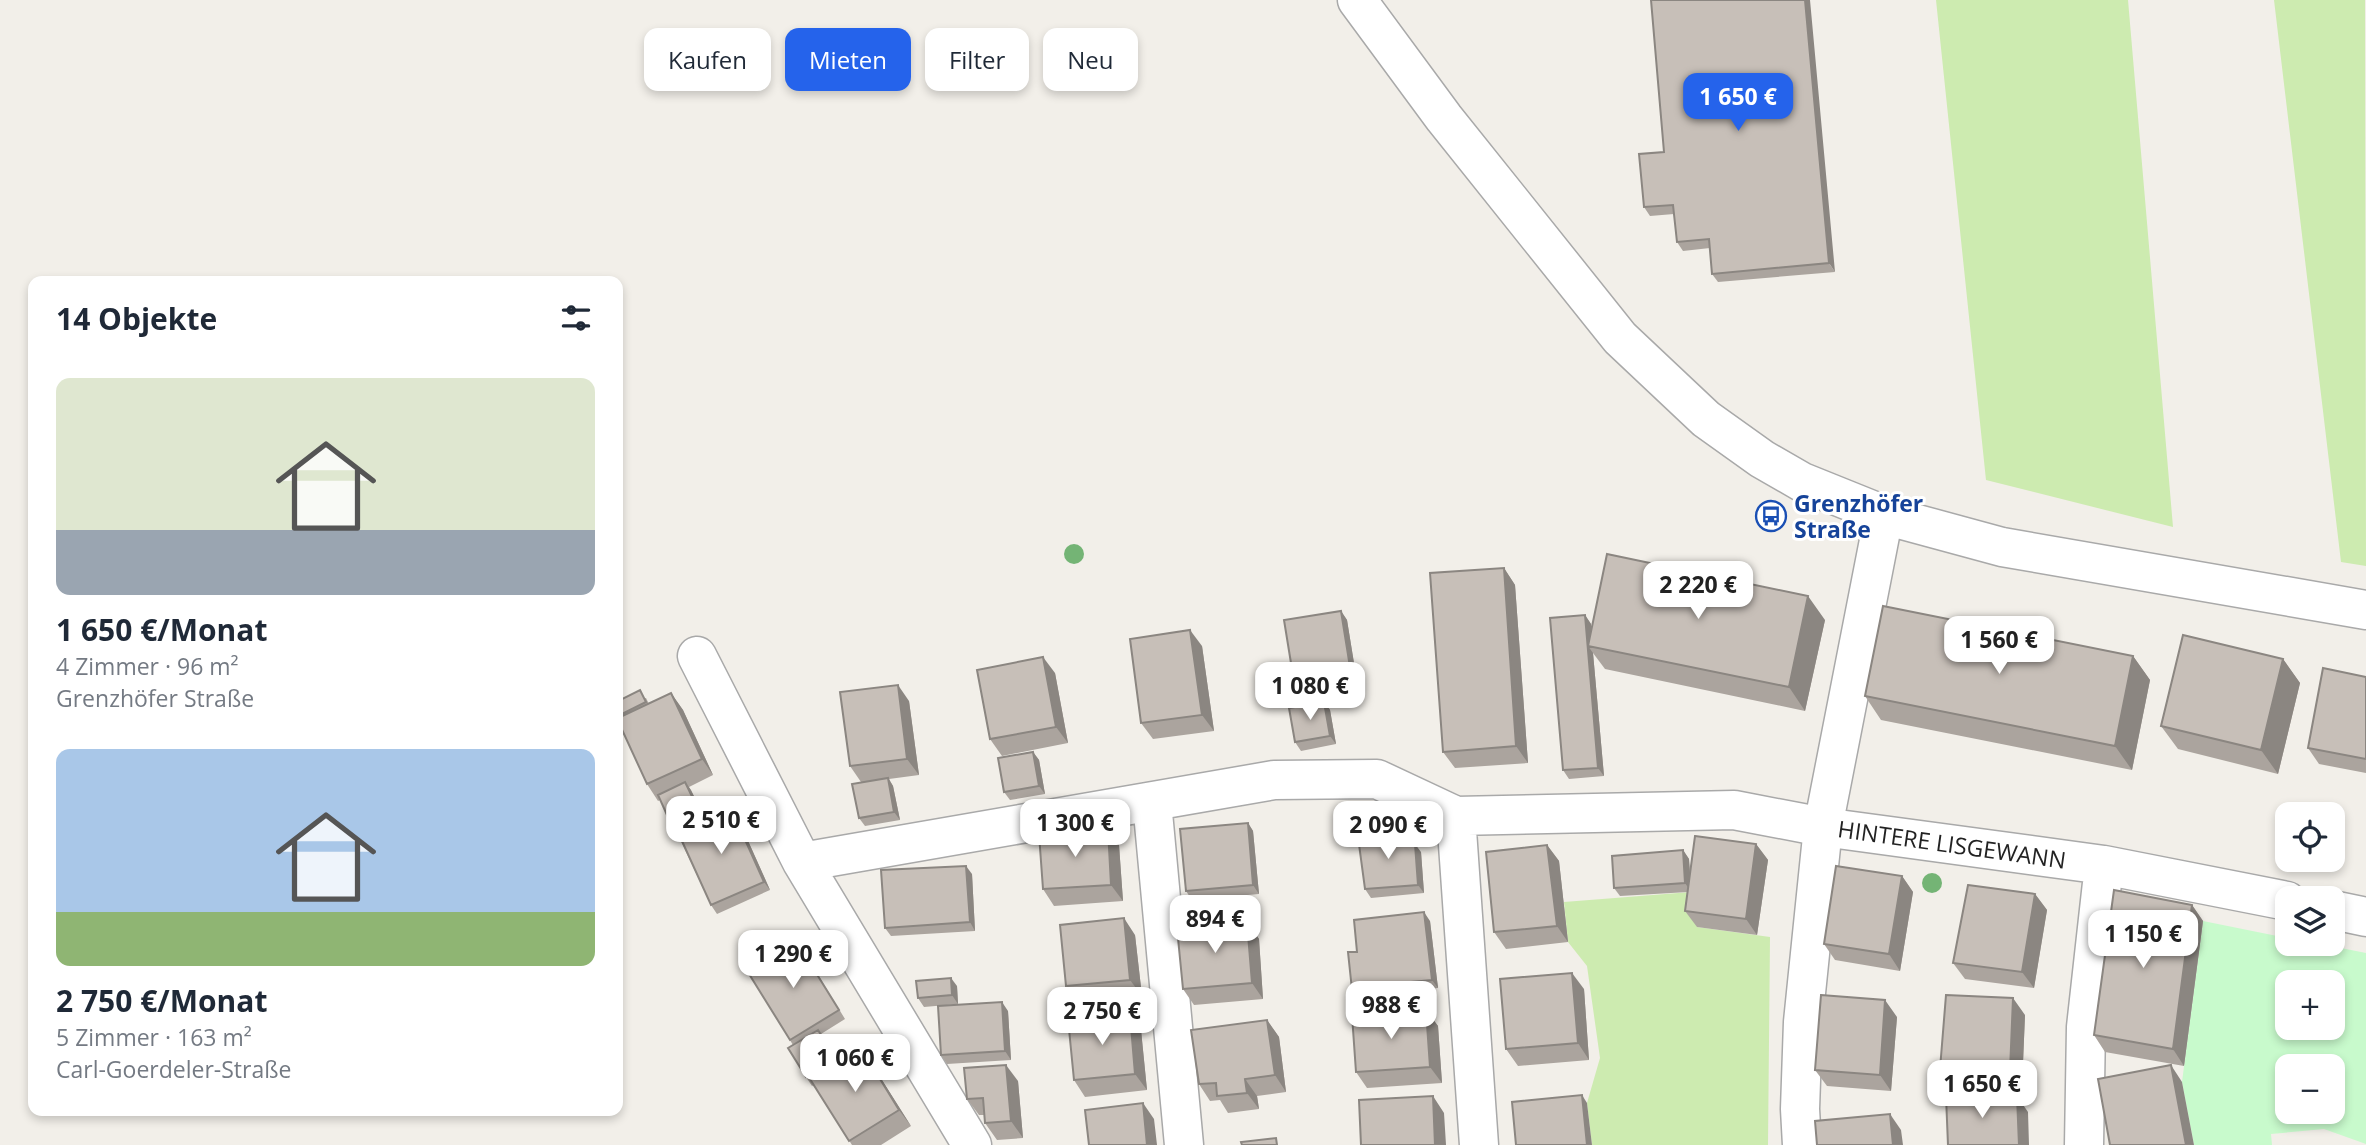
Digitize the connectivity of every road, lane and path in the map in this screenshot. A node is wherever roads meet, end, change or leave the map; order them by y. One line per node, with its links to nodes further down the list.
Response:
1 (1357, 0): 2 (street)
2 (1884, 515): 3 (street); 7 (street)
3 (2366, 610)
4 (697, 656): 8 (street)
5 (1152, 802): 6 (street); 8 (street); 14 (street)
6 (1456, 816): 7 (street, HINTERE LISGEWANN); 15 (street)
7 (1823, 827): 9 (street, HINTERE LISGEWANN); 16 (street)
8 (802, 862): 13 (street)
9 (2104, 865): 10 (street, HINTERE LISGEWANN); 17 (street)
10 (2275, 899)
11 (2345, 913): 12 (street)
12 (2366, 917)
13 (972, 1145)
14 (1184, 1145)
15 (1479, 1145)
16 (1802, 1145)
17 (2084, 1145)

